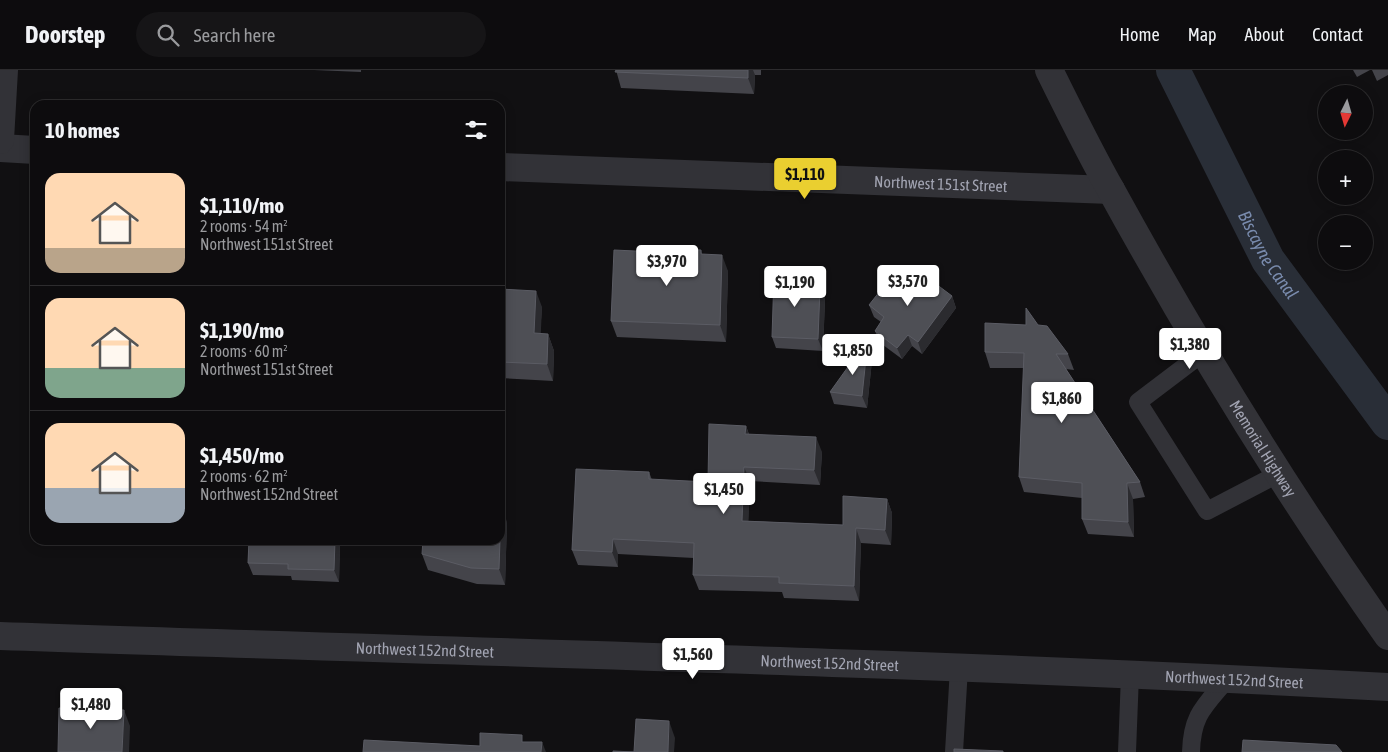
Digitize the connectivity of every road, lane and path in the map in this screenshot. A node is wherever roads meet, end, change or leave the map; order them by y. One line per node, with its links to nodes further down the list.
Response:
1 (4, 70): 3 (street)
2 (1048, 70): 7 (street, Memorial Highway)
3 (0, 140)
4 (0, 148): 5 (street)
5 (30, 150)
6 (505, 167): 7 (street, Northwest 151st Street)
7 (1111, 190): 8 (street, Memorial Highway)
8 (1204, 352): 9 (street, Memorial Highway); 9 (lane)
9 (1278, 474): 11 (street, Memorial Highway)
10 (0, 636): 12 (street, Northwest 152nd Street)
11 (1388, 636)
12 (959, 668): 13 (street, Northwest 152nd Street); 16 (lane)
13 (1130, 675): 14 (street, Northwest 152nd Street); 17 (lane)
14 (1228, 678): 15 (street, Northwest 152nd Street); 18 (lane)
15 (1388, 687)
16 (954, 752)
17 (1127, 752)
18 (1191, 752)

